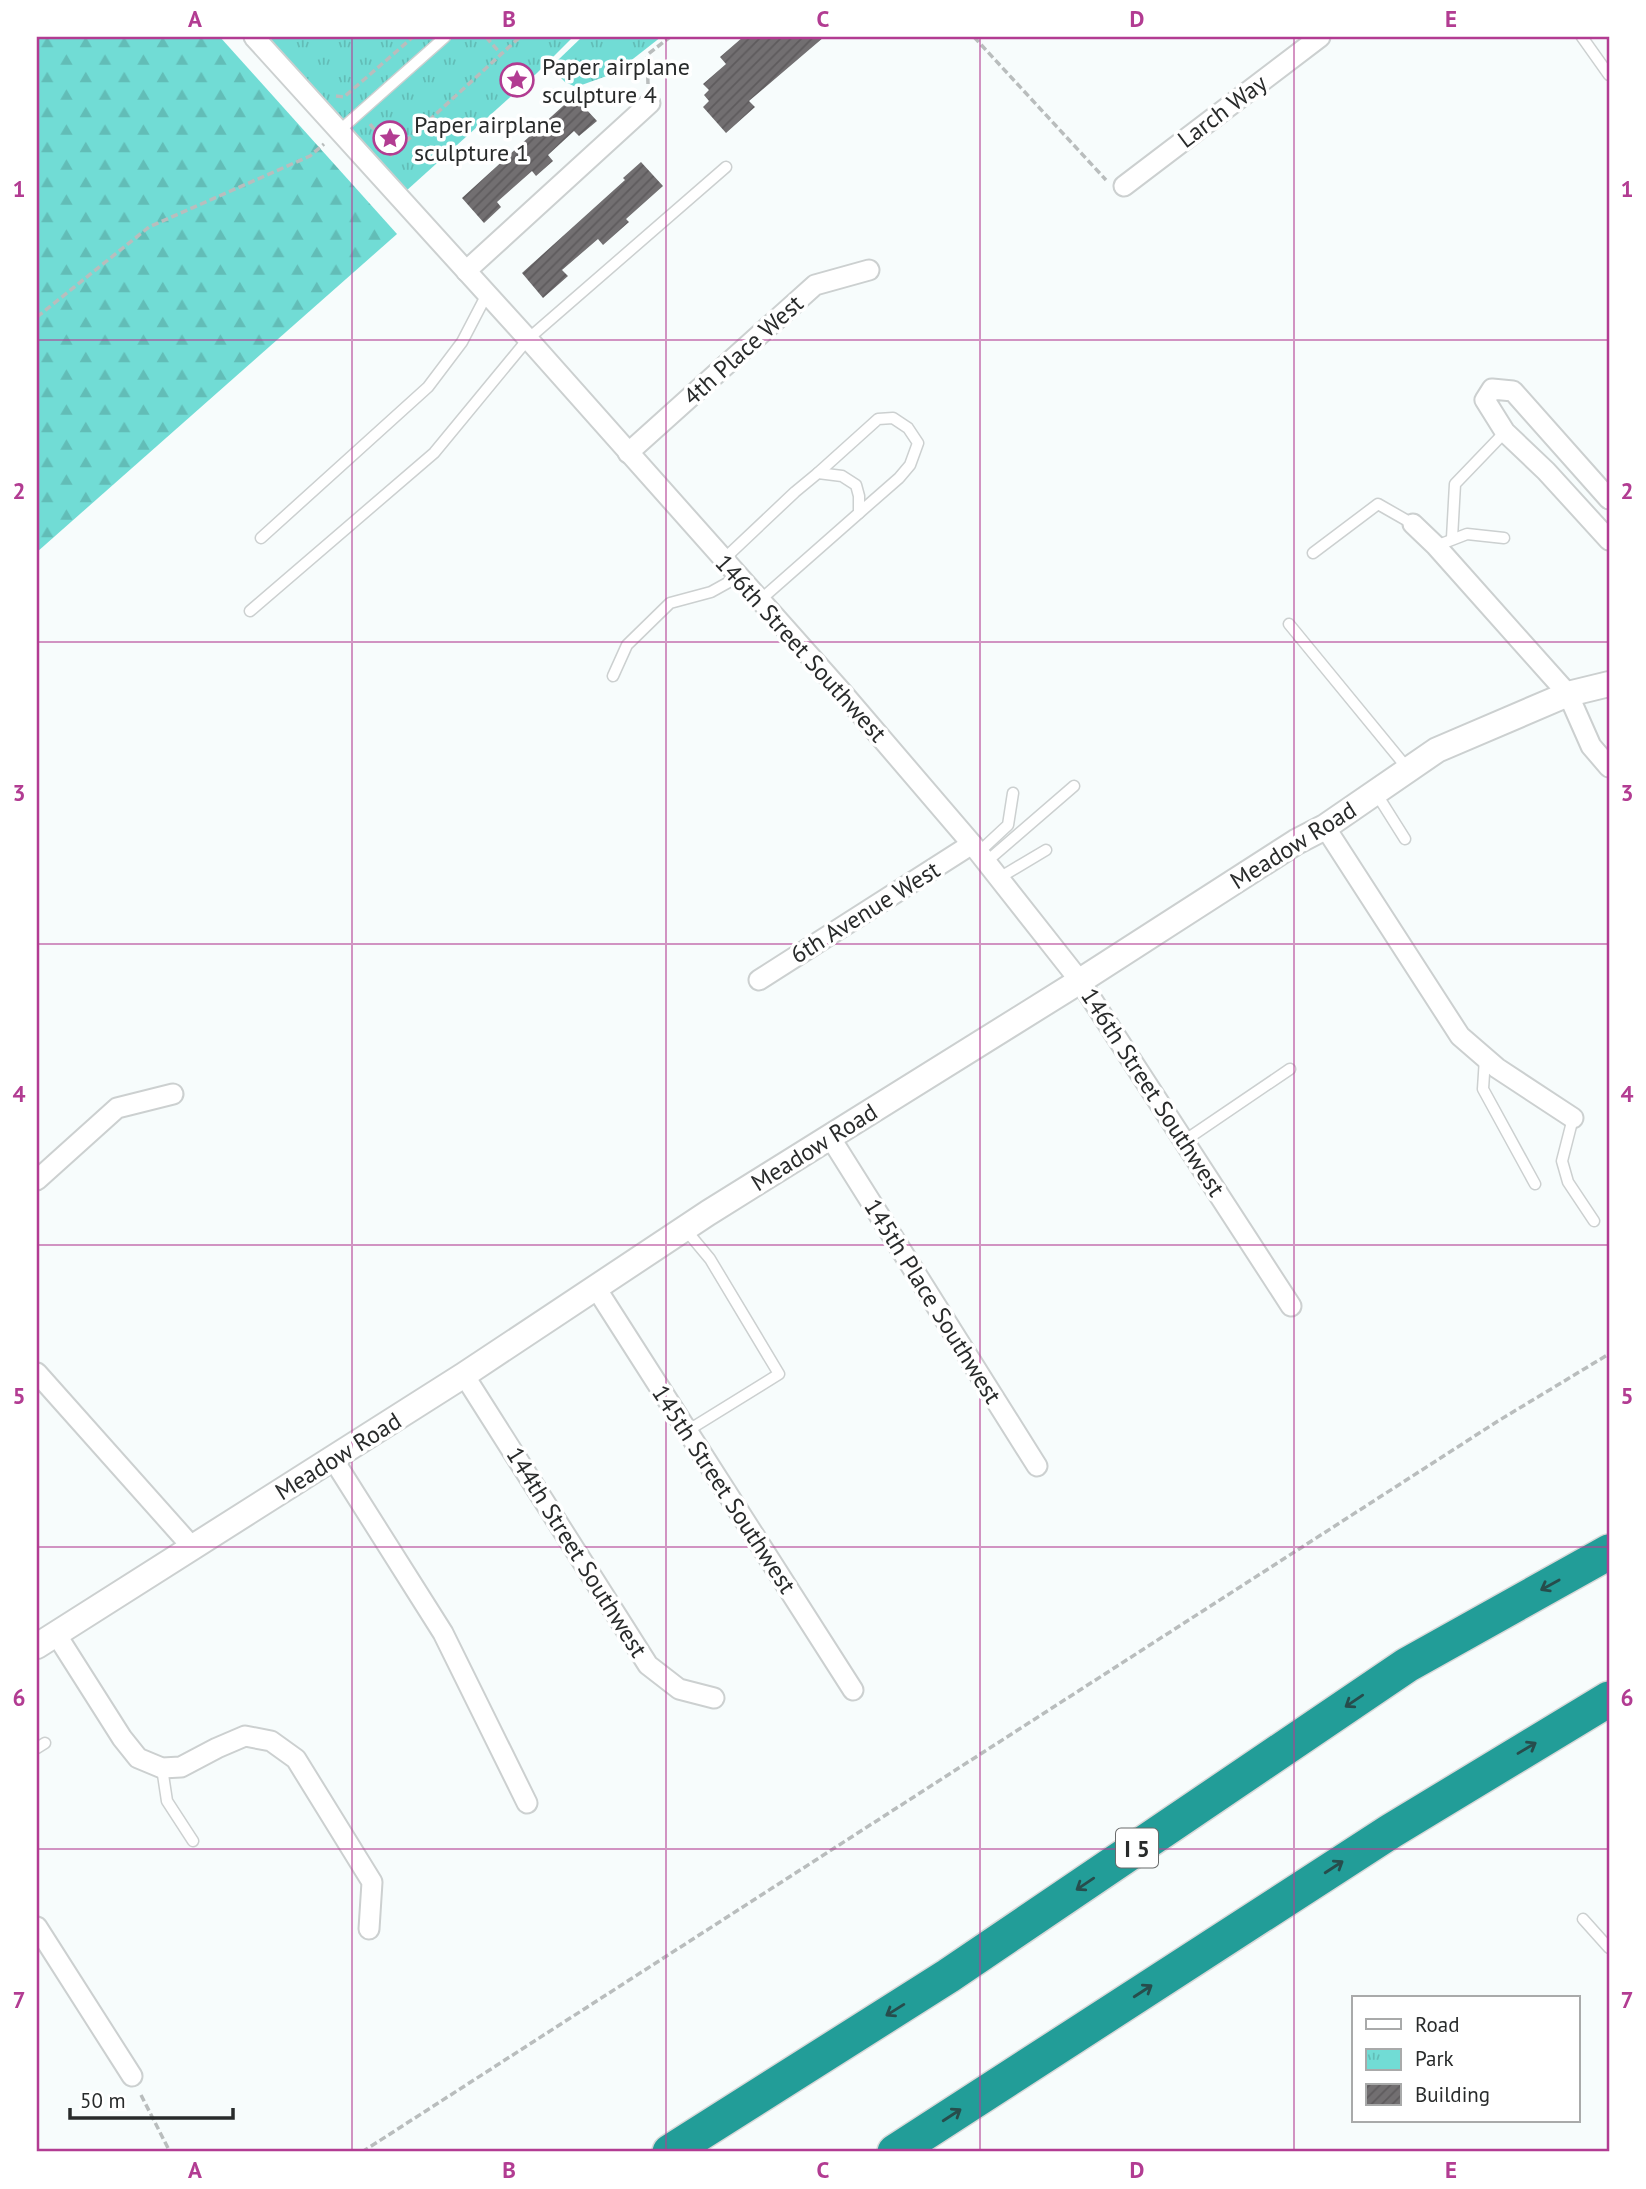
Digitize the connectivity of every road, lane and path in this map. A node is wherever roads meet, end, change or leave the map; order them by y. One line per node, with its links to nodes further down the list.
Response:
1 (254, 37): 14 (street, 146th Street Southwest)
2 (412, 37): 12 (path)
3 (445, 37): 14 (lane)
4 (486, 37): 10 (path)
5 (520, 37): 10 (path)
6 (670, 37): 13 (path)
7 (974, 37): 17 (path)
8 (1320, 37): 17 (street, Larch Way)
9 (1582, 37): 11 (lane)
10 (501, 54): 16 (path)
11 (1609, 75)
12 (331, 95)
13 (650, 103): 19 (street)
14 (339, 131): 16 (street, 146th Street Southwest); 21 (path)
15 (726, 167): 22 (lane)
16 (373, 169): 19 (street, 146th Street Southwest)
17 (1124, 186)
18 (869, 270): 24 (street, 4th Place West)
19 (466, 271): 20 (street, 146th Street Southwest)
20 (487, 294): 22 (street, 146th Street Southwest); 29 (lane)
21 (37, 317)
22 (528, 339): 24 (street, 146th Street Southwest); 37 (lane)
23 (1506, 432): 26 (street); 31 (street); 32 (lane)
24 (628, 453): 34 (street, 146th Street Southwest)
25 (818, 473): 27 (lane); 27 (lane); 34 (lane)
26 (1609, 499)
27 (859, 513): 36 (lane)
28 (1413, 524): 32 (street); 33 (lane)
29 (261, 538)
30 (1504, 538): 32 (lane)
31 (1609, 540)
32 (1444, 542): 41 (street)
33 (1313, 554)
34 (723, 560): 35 (street, 146th Street Southwest)
35 (738, 577): 36 (street, 146th Street Southwest); 39 (lane)
36 (759, 601): 50 (street, 146th Street Southwest)
37 (250, 611)
38 (1289, 624): 43 (lane)
39 (613, 676)
40 (1609, 684): 41 (street, Meadow Road)
41 (1568, 694): 42 (street); 43 (street, Meadow Road)
42 (1609, 767)
43 (1409, 770): 45 (street, Meadow Road)
44 (1074, 786): 50 (lane)
45 (1376, 792): 47 (street, Meadow Road); 48 (lane)
46 (1013, 793): 50 (lane)
47 (1325, 827): 53 (street, Meadow Road); 54 (street)
48 (1405, 839)
49 (1046, 850): 51 (lane)
50 (979, 853): 51 (street, 146th Street Southwest); 52 (street, 6th Avenue West)
51 (999, 878): 53 (street, 146th Street Southwest)
52 (758, 980)
53 (1080, 981): 58 (street, Meadow Road); 59 (street, 146th Street Southwest)
54 (1486, 1058): 57 (street); 61 (lane)
55 (1290, 1069): 59 (lane)
56 (173, 1094): 60 (street)
57 (1573, 1118): 62 (lane)
58 (830, 1138): 63 (street, Meadow Road); 71 (street, 145th Place Southwest)
59 (1184, 1141): 65 (street, 146th Street Southwest)
60 (37, 1181)
61 (1535, 1184)
62 (1594, 1221)
63 (685, 1229): 64 (street, Meadow Road); 69 (lane)
64 (596, 1288): 68 (street, Meadow Road); 69 (street, 145th Street Southwest)
65 (1291, 1306)
66 (1609, 1354): 87 (path)
67 (37, 1373): 72 (street)
68 (464, 1375): 70 (street, Meadow Road); 76 (street, 144th Street Southwest)
69 (687, 1431): 75 (street, 145th Street Southwest)
70 (333, 1459): 72 (street, Meadow Road); 79 (street)
71 (1037, 1466)
72 (193, 1548): 74 (street, Meadow Road)
73 (1609, 1552): 88 (highway, I 5, one-way to 88)
74 (47, 1640): 78 (street)
75 (853, 1690)
76 (715, 1698)
77 (1609, 1699): 89 (highway, one-way to 77)
78 (162, 1769): 80 (lane); 83 (street)
79 (527, 1803)
80 (193, 1841)
81 (1583, 1919): 84 (lane)
82 (37, 1927): 85 (street)
83 (369, 1929)
84 (1609, 1948)
85 (132, 2076): 86 (path)
86 (170, 2152)
87 (362, 2152)
88 (670, 2152)
89 (895, 2152)

